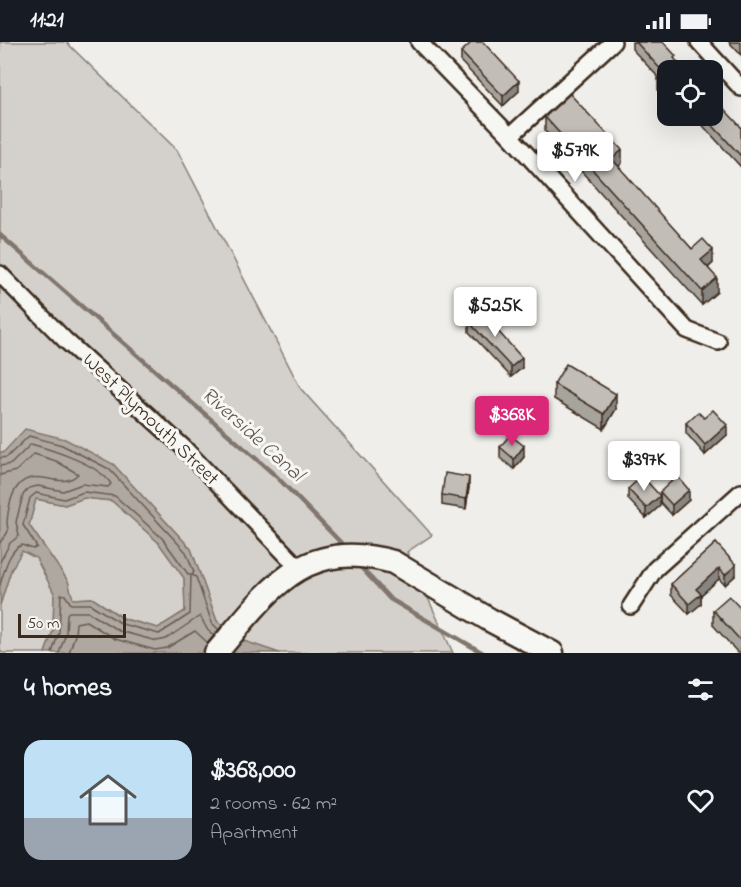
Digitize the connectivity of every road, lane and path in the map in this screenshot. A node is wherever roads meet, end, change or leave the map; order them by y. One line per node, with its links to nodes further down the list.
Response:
1 (419, 42): 5 (street)
2 (613, 42): 5 (street)
3 (699, 42): 4 (street)
4 (741, 88)
5 (510, 136): 7 (street)
6 (0, 274): 9 (street, West Plymouth Street)
7 (718, 342)
8 (741, 492): 10 (street)
9 (299, 567): 11 (street); 12 (street)
10 (631, 606)
11 (216, 653)
12 (552, 653)

